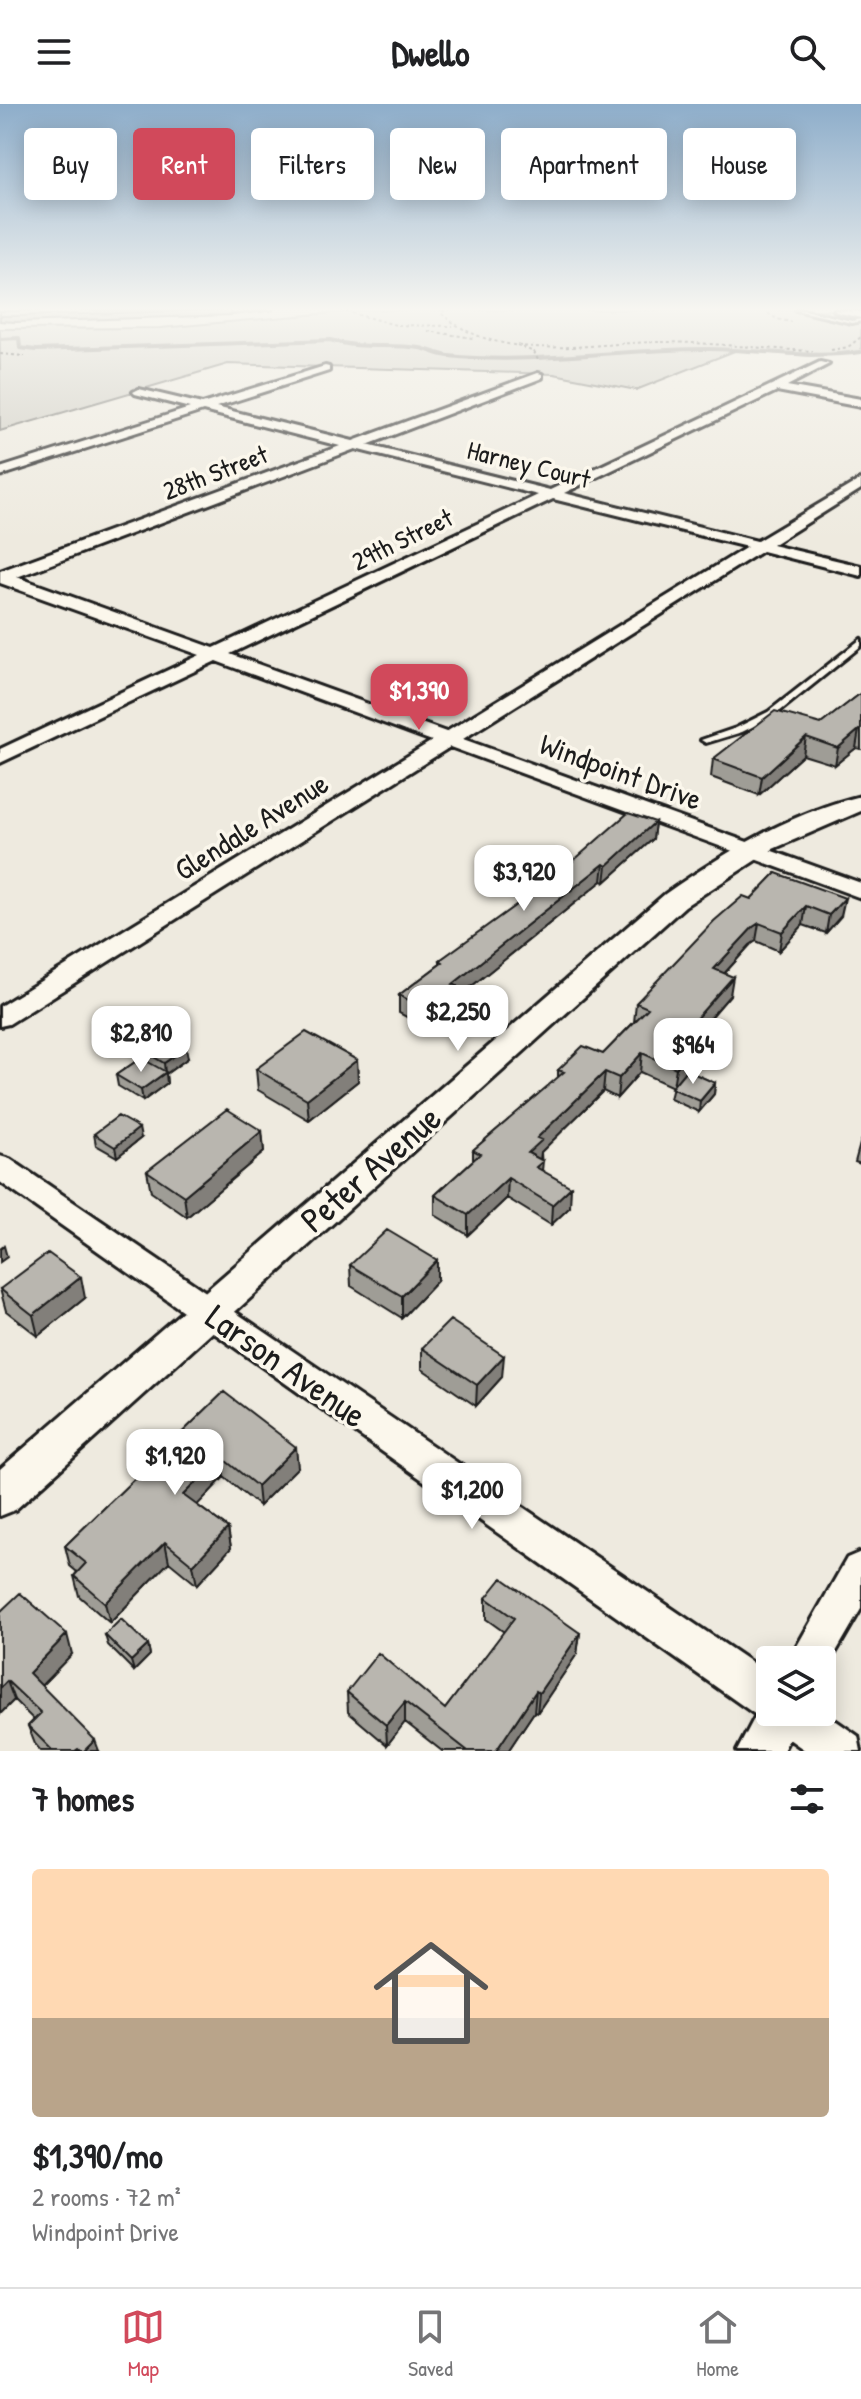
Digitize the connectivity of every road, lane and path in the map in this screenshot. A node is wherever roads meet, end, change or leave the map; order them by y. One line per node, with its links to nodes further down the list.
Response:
1 (268, 387): 6 (street)
2 (509, 387): 7 (street, 28th Street)
3 (776, 387): 5 (street); 10 (street, 29th Street)
4 (139, 392): 6 (street, Harney Court)
5 (861, 403)
6 (201, 408): 7 (street, Harney Court); 8 (street)
7 (355, 445): 10 (street, Harney Court); 13 (street, 28th Street)
8 (0, 472)
9 (861, 483): 11 (street, Glendale Avenue)
10 (550, 494): 11 (street, Harney Court); 15 (street, 29th Street)
11 (759, 545): 12 (street, Harney Court); 16 (street, Glendale Avenue)
12 (861, 571)
13 (1, 577): 15 (street, Windpoint Drive)
14 (861, 642): 17 (lane)
15 (216, 654): 16 (street, Windpoint Drive); 18 (street, 29th Street)
16 (448, 739): 20 (street, Windpoint Drive); 22 (street, Glendale Avenue)
17 (706, 740)
18 (0, 757)
19 (861, 803): 20 (street, Peter Avenue)
20 (748, 849): 21 (street, Windpoint Drive); 24 (street, Peter Avenue)
21 (861, 891)
22 (0, 1018)
23 (0, 1167): 24 (street, Larson Avenue)
24 (208, 1311): 25 (street, Peter Avenue); 28 (street, Larson Avenue)
25 (0, 1496)
26 (861, 1571): 27 (street)
27 (818, 1646)
28 (756, 1690)
29 (773, 1726): 31 (street)
30 (807, 1726): 32 (street)
31 (759, 1751)
32 (843, 1751)

